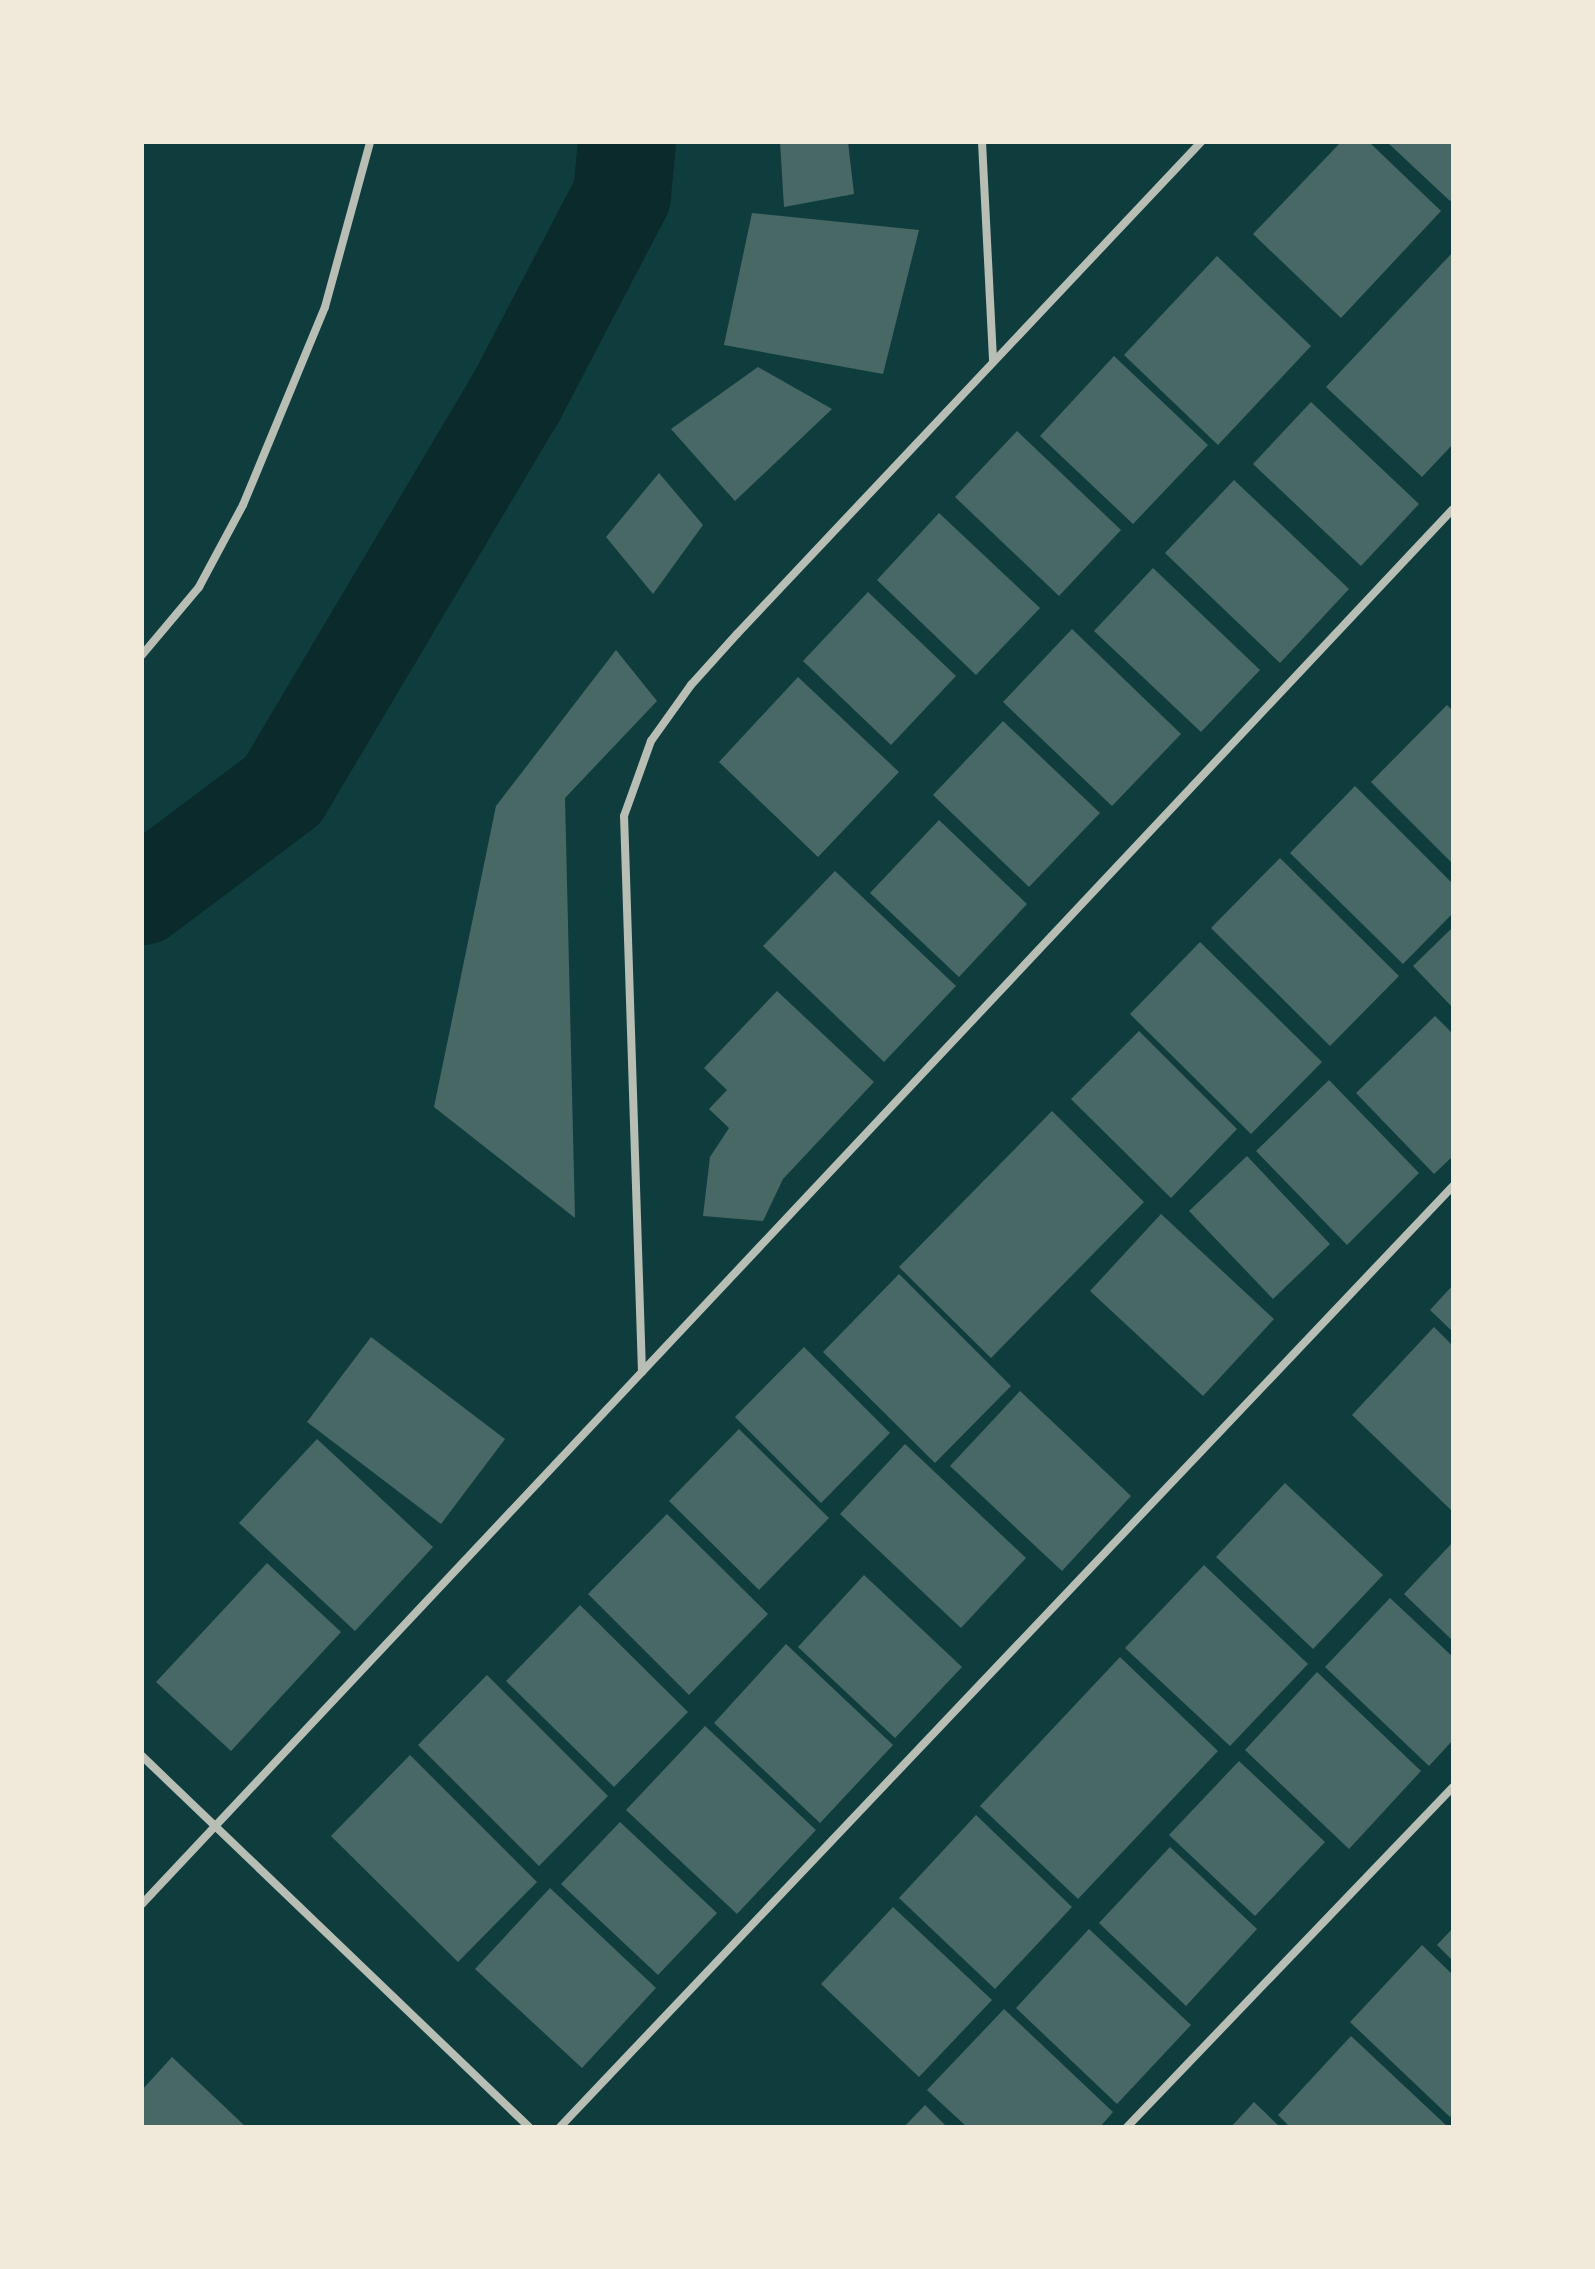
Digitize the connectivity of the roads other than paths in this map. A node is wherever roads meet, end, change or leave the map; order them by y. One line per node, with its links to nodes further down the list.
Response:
1 (370, 142): 6 (street)
2 (982, 142): 4 (street)
3 (1201, 142): 4 (street)
4 (993, 361): 8 (street)
5 (1453, 509): 8 (street)
6 (142, 655)
7 (1453, 1186): 14 (street)
8 (642, 1372): 11 (street)
9 (142, 1756): 11 (street)
10 (1453, 1787): 15 (street)
11 (214, 1827): 12 (street); 13 (street)
12 (142, 1904)
13 (529, 2127)
14 (560, 2127)
15 (1127, 2127)

